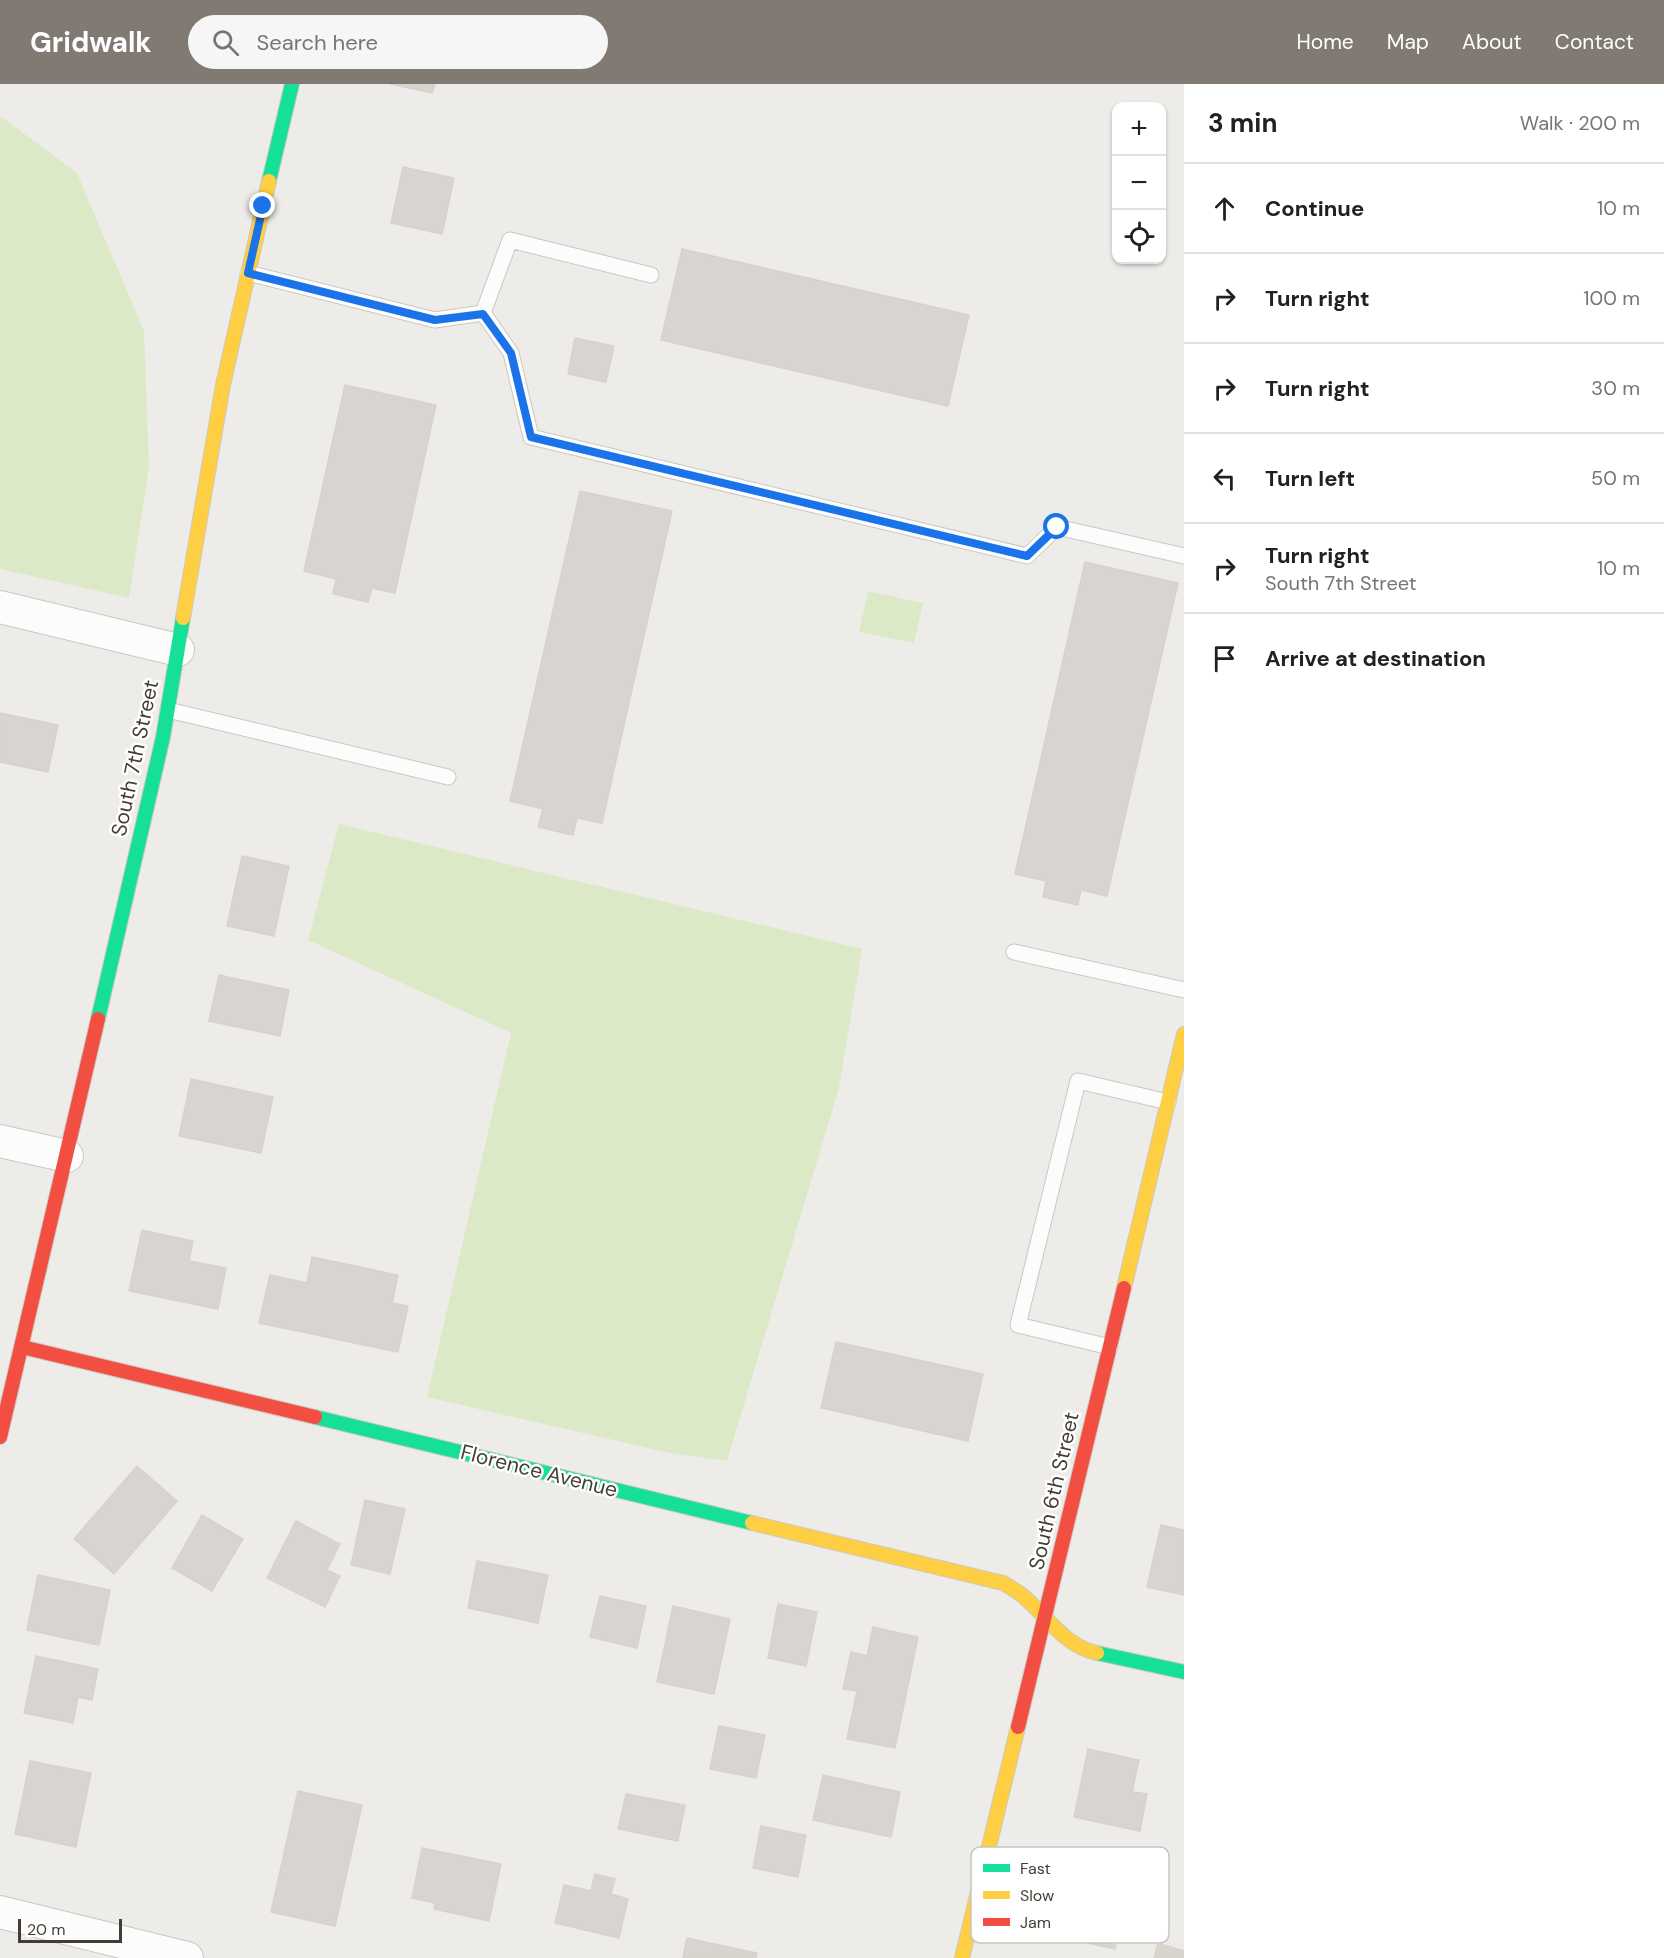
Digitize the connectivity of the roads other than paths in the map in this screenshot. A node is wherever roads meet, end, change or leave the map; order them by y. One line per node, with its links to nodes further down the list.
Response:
1 (292, 84): 2 (street, South 7th Street)
2 (248, 273): 4 (lane); 7 (street, South 7th Street)
3 (651, 275): 4 (lane)
4 (483, 314): 5 (lane)
5 (1184, 555)
6 (0, 607): 7 (street)
7 (178, 650): 8 (street, South 7th Street)
8 (168, 710): 9 (lane); 15 (street, South 7th Street)
9 (448, 777)
10 (1014, 952): 11 (lane)
11 (1184, 990)
12 (1184, 1034): 13 (street, South 6th Street)
13 (1168, 1102): 17 (street, South 6th Street); 17 (lane)
14 (0, 1141): 15 (street)
15 (67, 1156): 16 (street, South 7th Street)
16 (21, 1347): 18 (street, South 7th Street); 19 (street, Florence Avenue)
17 (1110, 1347): 19 (street, South 6th Street)
18 (0, 1437)
19 (1045, 1618): 20 (street, Florence Avenue); 21 (street, South 6th Street)
20 (1184, 1672)
21 (989, 1847)
22 (0, 1912): 24 (street)
23 (971, 1921): 25 (street, South 6th Street)
24 (187, 1958)
25 (962, 1958)

